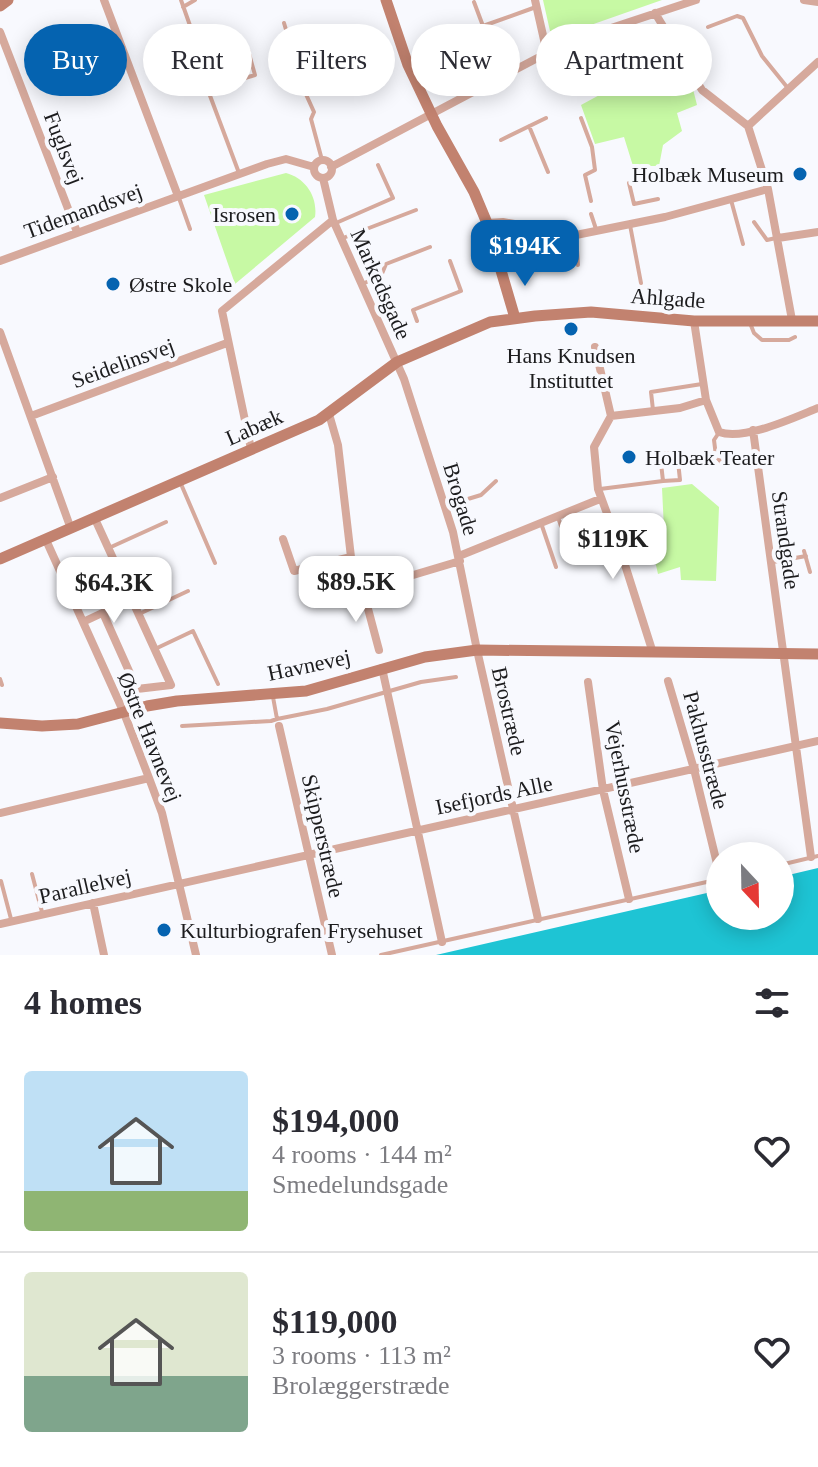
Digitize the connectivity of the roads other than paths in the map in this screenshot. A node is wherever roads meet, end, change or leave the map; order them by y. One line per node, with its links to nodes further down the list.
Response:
1 (8, 0): 11 (street)
2 (104, 0): 39 (street)
3 (181, 0): 12 (lane)
4 (195, 0): 12 (lane)
5 (386, 0): 24 (street)
6 (696, 0): 13 (street)
7 (804, 0): 9 (street)
8 (474, 2): 10 (lane)
9 (818, 2)
10 (536, 3): 16 (street)
11 (0, 6)
12 (183, 7): 15 (lane)
13 (655, 13): 17 (street); 28 (street)
14 (284, 23): 30 (lane)
15 (189, 24)
16 (541, 24)
17 (623, 24)
18 (712, 25): 22 (lane)
19 (0, 32): 51 (street, Fuglsvej)
20 (536, 59): 24 (street)
21 (818, 62): 22 (street)
22 (789, 89): 28 (street)
23 (210, 96): 35 (lane)
24 (431, 114): 33 (street); 47 (street)
25 (546, 118): 27 (lane)
26 (581, 118): 42 (lane)
27 (529, 126): 29 (lane); 34 (lane)
28 (748, 126): 38 (street)
29 (501, 140)
30 (322, 160): 32 (street); 33 (street)
31 (378, 165): 45 (lane)
32 (314, 167): 35 (street, Tidemandsvej); 36 (street)
33 (331, 167): 36 (street)
34 (548, 172)
35 (239, 173): 39 (street, Tidemandsvej)
36 (323, 178): 45 (street, Markedsgade)
37 (629, 183): 40 (lane)
38 (768, 189): 41 (street); 54 (street)
39 (178, 196): 49 (lane); 51 (street, Tidemandsvej)
40 (658, 199)
41 (731, 200): 48 (street); 56 (lane)
42 (591, 201)
43 (416, 210): 55 (lane)
44 (591, 214): 50 (lane)
45 (334, 222): 55 (street, Markedsgade); 72 (street)
46 (754, 222): 54 (lane)
47 (487, 223): 53 (street); 63 (street)
48 (630, 225): 50 (street); 61 (lane)
49 (190, 229)
50 (597, 231): 53 (street)
51 (77, 232): 58 (street, Tidemandsvej)
52 (818, 232): 54 (street)
53 (576, 235): 60 (lane)
54 (778, 238): 64 (street)
55 (341, 239): 62 (street, Markedsgade)
56 (743, 244)
57 (430, 247): 62 (lane)
58 (0, 261)
59 (450, 261): 65 (lane)
60 (578, 265)
61 (641, 283)
62 (362, 284): 74 (street, Markedsgade)
63 (515, 318): 66 (street, Ahlgade); 74 (street, Labæk)
64 (792, 320): 67 (street, Ahlgade); 68 (street, Ahlgade)
65 (417, 321)
66 (694, 321): 67 (street, Ahlgade); 75 (street)
67 (750, 321): 71 (lane)
68 (818, 321): 69 (street)
69 (818, 329)
70 (0, 332): 80 (street)
71 (795, 337)
72 (227, 343): 80 (street, Seidelinsvej); 84 (street)
73 (595, 347): 81 (street)
74 (397, 362): 79 (street, Labæk); 93 (street, Brogade)
75 (702, 384): 76 (street); 78 (lane)
76 (706, 400): 78 (street); 83 (street)
77 (818, 408): 82 (street)
78 (653, 411): 81 (street)
79 (329, 414): 84 (street, Labæk); 101 (street)
80 (31, 416): 86 (street)
81 (611, 416): 90 (street)
82 (753, 430): 83 (street); 104 (street, Strandgade)
83 (719, 432): 85 (lane)
84 (251, 449): 87 (street, Labæk)
85 (725, 467)
86 (53, 477): 91 (street); 97 (street)
87 (179, 481): 94 (street, Labæk); 105 (lane)
88 (496, 481): 93 (lane)
89 (663, 481): 89 (lane); 90 (lane)
90 (598, 489): 92 (street)
91 (0, 498)
92 (600, 499): 96 (street); 117 (street)
93 (445, 506): 102 (street, Brogade)
94 (95, 519): 97 (street, Labæk); 100 (street)
95 (166, 522): 100 (lane)
96 (541, 523): 102 (street); 106 (lane)
97 (71, 529): 99 (street, Labæk)
98 (283, 539): 101 (street)
99 (46, 540): 103 (street, Labæk); 113 (street, Østre Havnevej)
100 (108, 548): 110 (street)
101 (351, 557): 108 (street)
102 (459, 558): 108 (street); 116 (street, Brogade)
103 (0, 559)
104 (771, 562): 107 (lane); 119 (street, Strandgade)
105 (215, 563)
106 (556, 567)
107 (810, 572)
108 (363, 590): 115 (street)
109 (188, 591): 112 (lane)
110 (132, 599): 111 (street); 112 (street)
111 (103, 613): 113 (street); 114 (street)
112 (139, 614): 114 (street)
113 (83, 622): 127 (street, Østre Havnevej)
114 (155, 649): 124 (lane)
115 (379, 650)
116 (477, 650): 117 (street, Havnevej); 120 (street, Havnevej); 136 (street, Brostræde)
117 (653, 653): 119 (street, Havnevej)
118 (818, 654): 119 (street, Havnevej)
119 (783, 656): 132 (street, Strandgade)
120 (382, 668): 125 (street); 126 (street, Havnevej)
121 (456, 677): 125 (lane)
122 (668, 681): 133 (street, Pakhusstræde)
123 (588, 682): 135 (street, Vejerhusstræde)
124 (218, 684)
125 (387, 693): 129 (lane); 138 (street)
126 (272, 695): 127 (street, Havnevej); 129 (lane)
127 (124, 713): 128 (street, Havnevej); 134 (street, Østre Havnevej)
128 (0, 723)
129 (278, 723): 130 (lane); 140 (street, Skipperstræde)
130 (182, 726)
131 (818, 741): 132 (street, Isefjords Alle)
132 (795, 746): 133 (street, Isefjords Alle); 141 (street, Strandgade)
133 (694, 769): 135 (street, Isefjords Alle); 139 (street, Pakhusstræde)
134 (149, 778): 137 (street); 146 (street, Østre Havnevej)
135 (603, 790): 136 (street, Isefjords Alle); 147 (street, Vejerhusstræde)
136 (513, 810): 138 (street, Isefjords Alle); 150 (street, Brostræde)
137 (0, 813)
138 (417, 830): 140 (street, Isefjords Alle); 153 (street)
139 (712, 842)
140 (309, 857): 146 (street, Isefjords Alle); 156 (street, Skipperstræde)
141 (814, 857): 142 (lane)
142 (794, 862)
143 (32, 874): 149 (lane)
144 (706, 880): 147 (lane)
145 (1, 881): 151 (lane)
146 (177, 883): 148 (street, Parallelvej); 155 (street, Østre Havnevej)
147 (629, 899): 150 (lane)
148 (93, 903): 149 (street, Parallelvej); 154 (street)
149 (42, 915): 151 (street, Parallelvej)
150 (538, 919): 153 (lane)
151 (11, 922): 152 (street, Parallelvej)
152 (0, 924)
153 (442, 942): 157 (lane)
154 (104, 955)
155 (196, 955)
156 (332, 955)
157 (381, 955)

